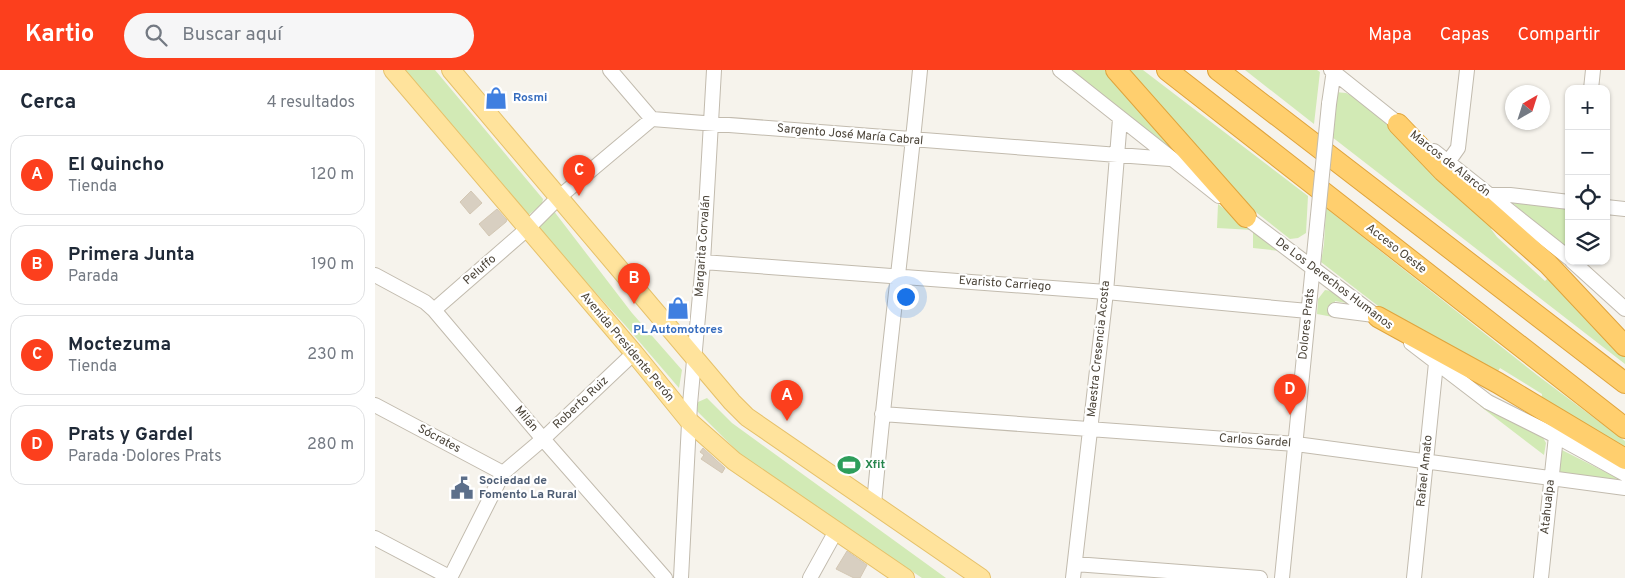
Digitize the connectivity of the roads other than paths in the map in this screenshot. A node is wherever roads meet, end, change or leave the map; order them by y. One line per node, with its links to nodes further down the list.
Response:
1 (393, 70): 28 (main road, Avenida Presidente Perón)
2 (451, 70): 23 (main road)
3 (610, 70): 15 (street)
4 (714, 70): 16 (street, Margarita Corvalán)
5 (919, 70): 18 (street)
6 (1060, 70): 14 (street, De Los Derechos Humanos)
7 (1116, 70): 27 (highway)
8 (1167, 70): 49 (highway, Acceso Oeste)
9 (1218, 70): 45 (highway)
10 (1467, 70): 21 (street)
11 (1593, 70): 13 (street)
12 (1333, 71): 17 (street, Marcos de Alarcón); 32 (street, Dolores Prats, bridge)
13 (1591, 85)
14 (1120, 119): 19 (street, Maestra Cresencia Acosta); 20 (street, De Los Derechos Humanos)
15 (652, 120): 16 (street, Sargento José María Cabral); 23 (street)
16 (710, 124): 18 (street, Sargento José María Cabral); 30 (street, Margarita Corvalán)
17 (1398, 124): 21 (street, Marcos de Alarcón); 41 (highway)
18 (913, 140): 19 (street, Sargento José María Cabral); 34 (street)
19 (1118, 155): 20 (street, Sargento José María Cabral); 35 (street, Maestra Cresencia Acosta)
20 (1170, 159): 27 (street, De Los Derechos Humanos)
21 (1448, 162): 22 (street, Marcos de Alarcón)
22 (1490, 195): 24 (street); 29 (street, Marcos de Alarcón)
23 (558, 198): 28 (street, Peluffo); 43 (main road)
24 (1565, 202)
25 (1610, 207): 26 (street)
26 (1625, 209)
27 (1246, 217): 32 (street, De Los Derechos Humanos)
28 (527, 229): 37 (street, Peluffo); 42 (main road, Avenida Presidente Perón)
29 (1565, 255)
30 (703, 262): 34 (street, Evaristo Carriego); 43 (street, Margarita Corvalán)
31 (1576, 265): 36 (street)
32 (1312, 266): 39 (street, Dolores Prats); 40 (street, De Los Derechos Humanos)
33 (375, 275): 37 (street, Milán)
34 (897, 276): 35 (street, Evaristo Carriego); 47 (street)
35 (1106, 292): 39 (street, Evaristo Carriego); 50 (street, Maestra Cresencia Acosta)
36 (1625, 309)
37 (433, 310): 52 (street, Milán)
38 (1335, 310): 40 (street)
39 (1307, 311): 53 (street, Dolores Prats)
40 (1376, 316): 44 (street, De Los Derechos Humanos); 54 (highway)
41 (1625, 346)
42 (634, 354): 48 (main road, Avenida Presidente Perón); 52 (street, Roberto Ruiz)
43 (694, 357): 48 (street, Margarita Corvalán); 60 (main road)
44 (1436, 363): 51 (street, De Los Derechos Humanos); 55 (street, Rafael Amato)
45 (1625, 383)
46 (375, 405): 56 (street, Sócrates)
47 (882, 414): 50 (street, Carlos Gardel); 60 (street)
48 (690, 422): 61 (main road, Avenida Presidente Perón); 66 (street, Margarita Corvalán)
49 (1625, 428)
50 (1090, 429): 53 (street, Carlos Gardel); 63 (street, Maestra Cresencia Acosta)
51 (1556, 436): 57 (street, De Los Derechos Humanos); 58 (street, Atahualpa)
52 (543, 439): 56 (street, Roberto Ruiz); 65 (street, Milán)
53 (1296, 444): 55 (street, Carlos Gardel); 71 (street, Dolores Prats)
54 (1625, 459)
55 (1427, 462): 58 (street, Carlos Gardel); 72 (street, Rafael Amato)
56 (503, 473): 64 (street, Roberto Ruiz)
57 (1625, 474)
58 (1551, 478): 59 (street, Carlos Gardel); 73 (street, Atahualpa)
59 (1625, 488)
60 (874, 504): 69 (main road)
61 (836, 531): 67 (street); 68 (main road, Avenida Presidente Perón)
62 (375, 538): 64 (street)
63 (1074, 571): 70 (street)
64 (450, 578)
65 (665, 578)
66 (681, 578)
67 (810, 578)
68 (905, 578)
69 (981, 578)
70 (1260, 578)
71 (1282, 578)
72 (1414, 578)
73 (1541, 578)

